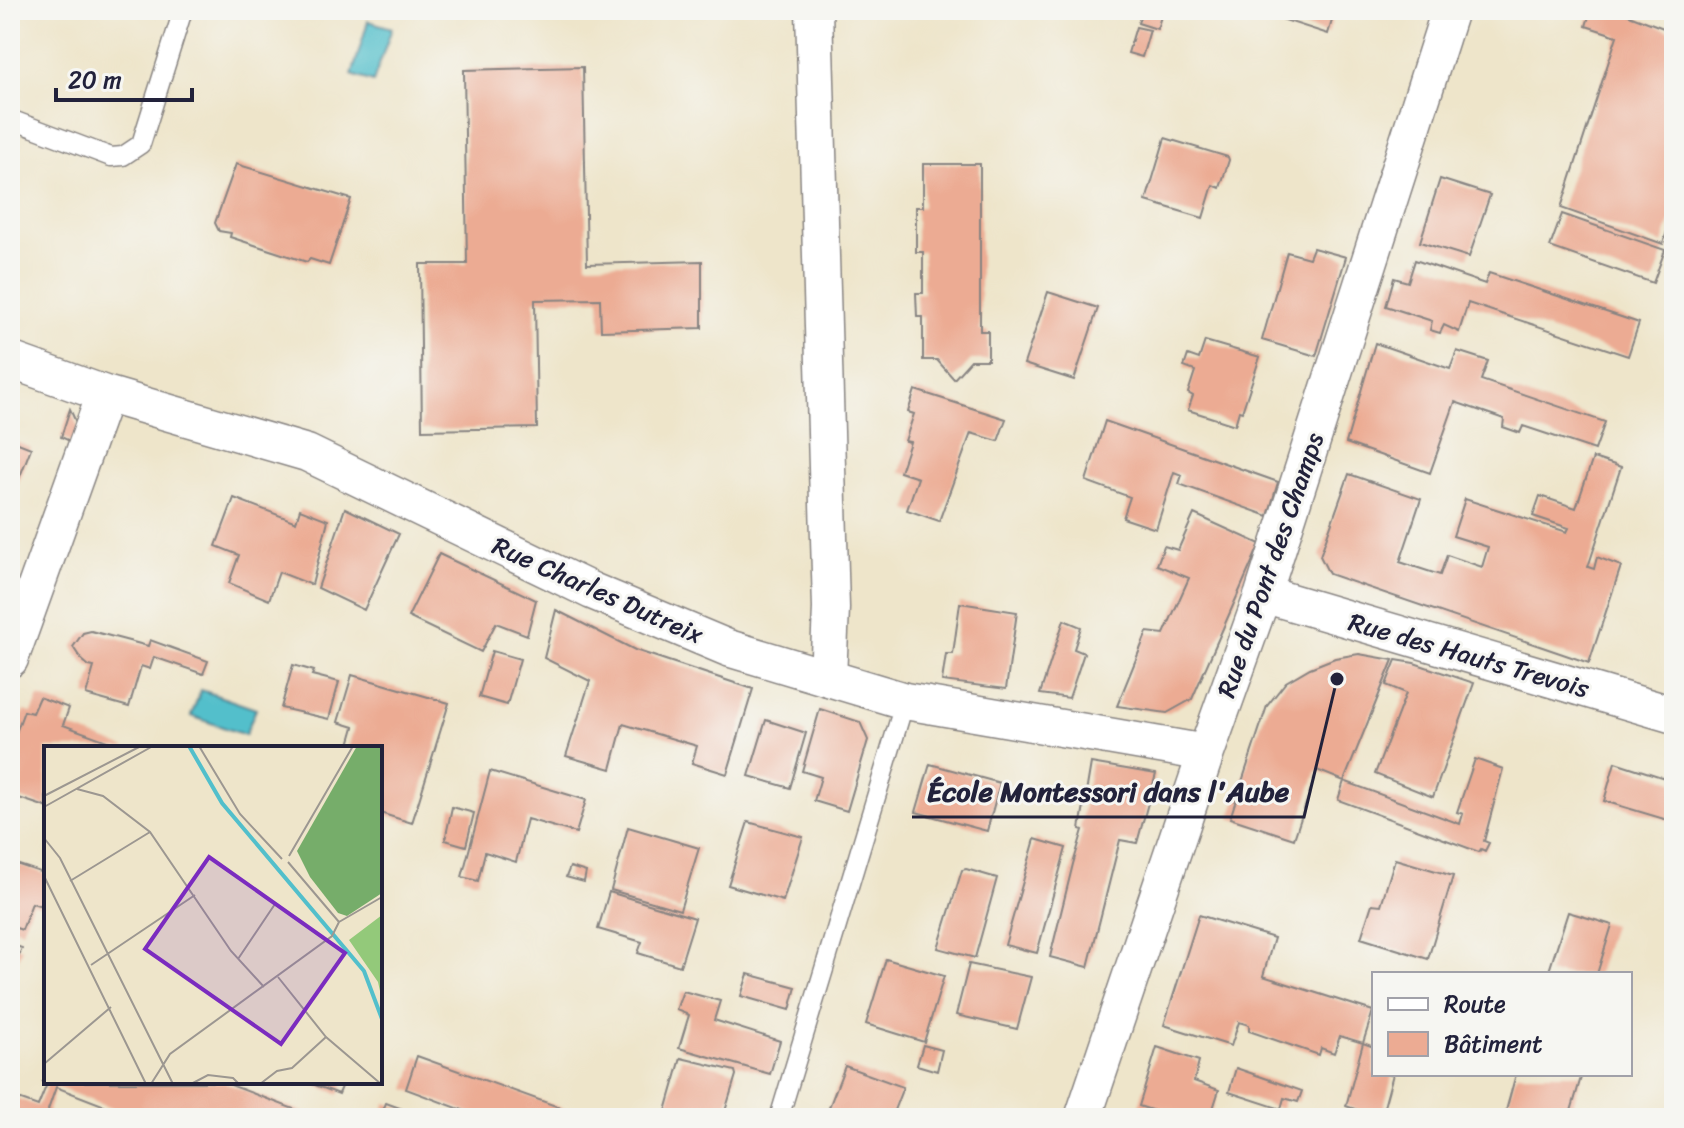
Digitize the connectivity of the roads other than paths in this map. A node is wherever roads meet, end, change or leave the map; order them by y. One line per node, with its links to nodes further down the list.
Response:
1 (183, 10): 4 (lane)
2 (814, 10): 9 (street)
3 (1450, 10): 7 (street, Rue du Pont des Champs)
4 (10, 119)
5 (10, 360): 6 (street, Rue Charles Dutreix)
6 (105, 394): 8 (street); 9 (street, Rue Charles Dutreix)
7 (1263, 594): 11 (street, Rue des Hauts Trevois); 12 (street, Rue du Pont des Champs)
8 (10, 659)
9 (828, 678): 10 (street, Rue Charles Dutreix)
10 (905, 701): 12 (street, Rue Charles Dutreix); 13 (lane)
11 (1674, 715)
12 (1206, 753): 14 (street, Rue du Pont des Champs)
13 (779, 1118)
14 (1083, 1118)

